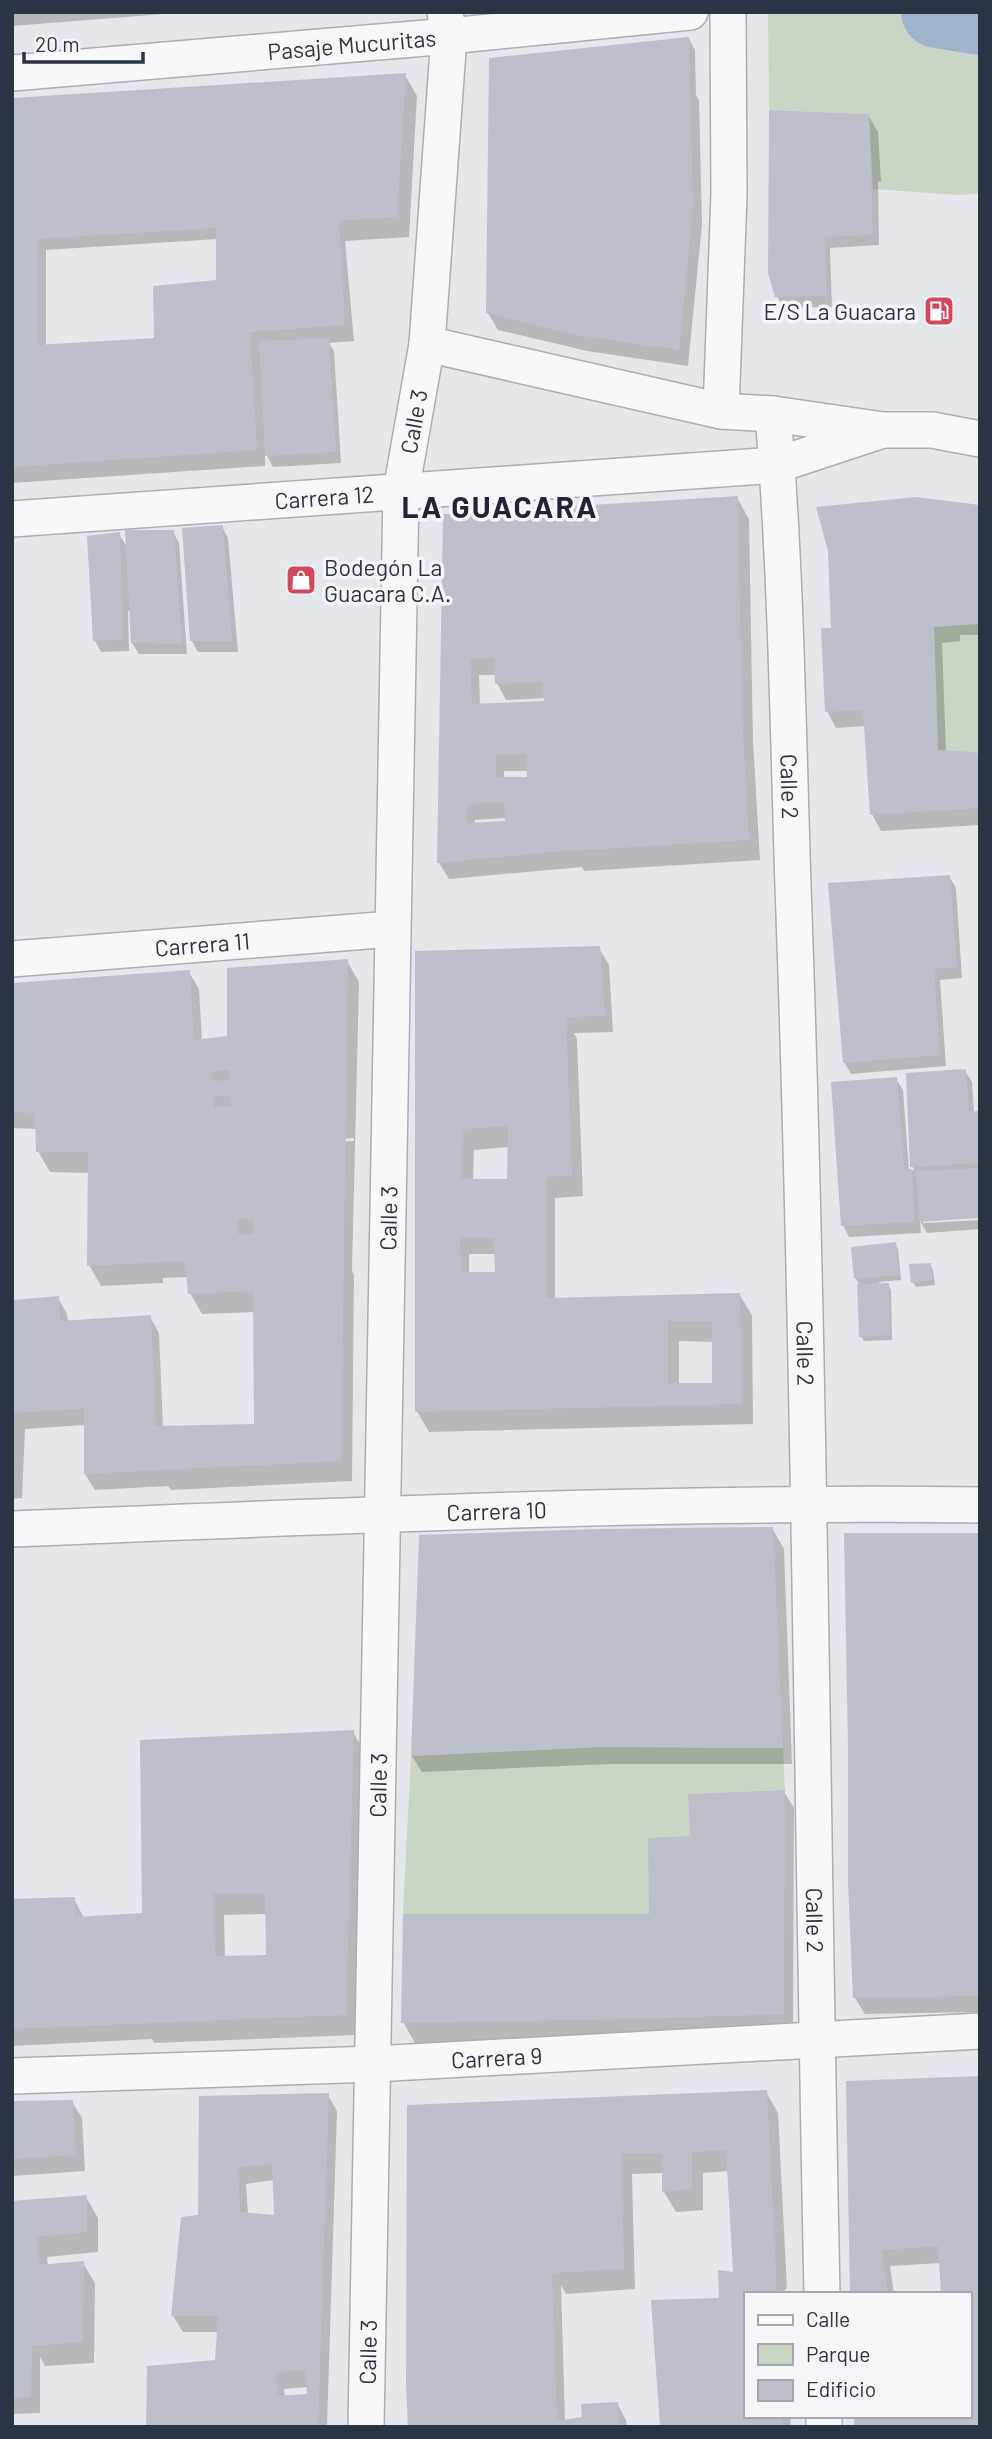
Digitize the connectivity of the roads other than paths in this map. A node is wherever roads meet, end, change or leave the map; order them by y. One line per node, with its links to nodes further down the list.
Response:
1 (690, 12): 3 (street, Pasaje Mucuritas)
2 (728, 12): 6 (street)
3 (447, 24): 4 (street, Pasaje Mucuritas); 5 (street, Calle 3)
4 (12, 73)
5 (427, 344): 6 (street); 11 (street, Calle 3)
6 (721, 411): 7 (street)
7 (773, 414): 8 (street); 10 (street, Calle 2)
8 (883, 430): 9 (street); 10 (street, Carrera 12)
9 (980, 439)
10 (777, 464): 11 (street, Carrera 12); 15 (street, Calle 2)
11 (401, 491): 12 (street, Carrera 12); 13 (street, Calle 3)
12 (12, 519)
13 (391, 929): 14 (street, Carrera 11); 17 (street, Calle 3)
14 (12, 959)
15 (810, 1503): 16 (street, Carrera 10); 17 (street, Carrera 10); 20 (street, Calle 2)
16 (980, 1505)
17 (382, 1515): 18 (street, Carrera 10); 21 (street, Calle 3)
18 (12, 1529)
19 (980, 2031): 20 (street, Carrera 9)
20 (816, 2041): 21 (street, Carrera 9); 23 (street, Calle 2)
21 (374, 2064): 22 (street, Carrera 9); 24 (street, Calle 3)
22 (12, 2076)
23 (822, 2292)
24 (366, 2427)

